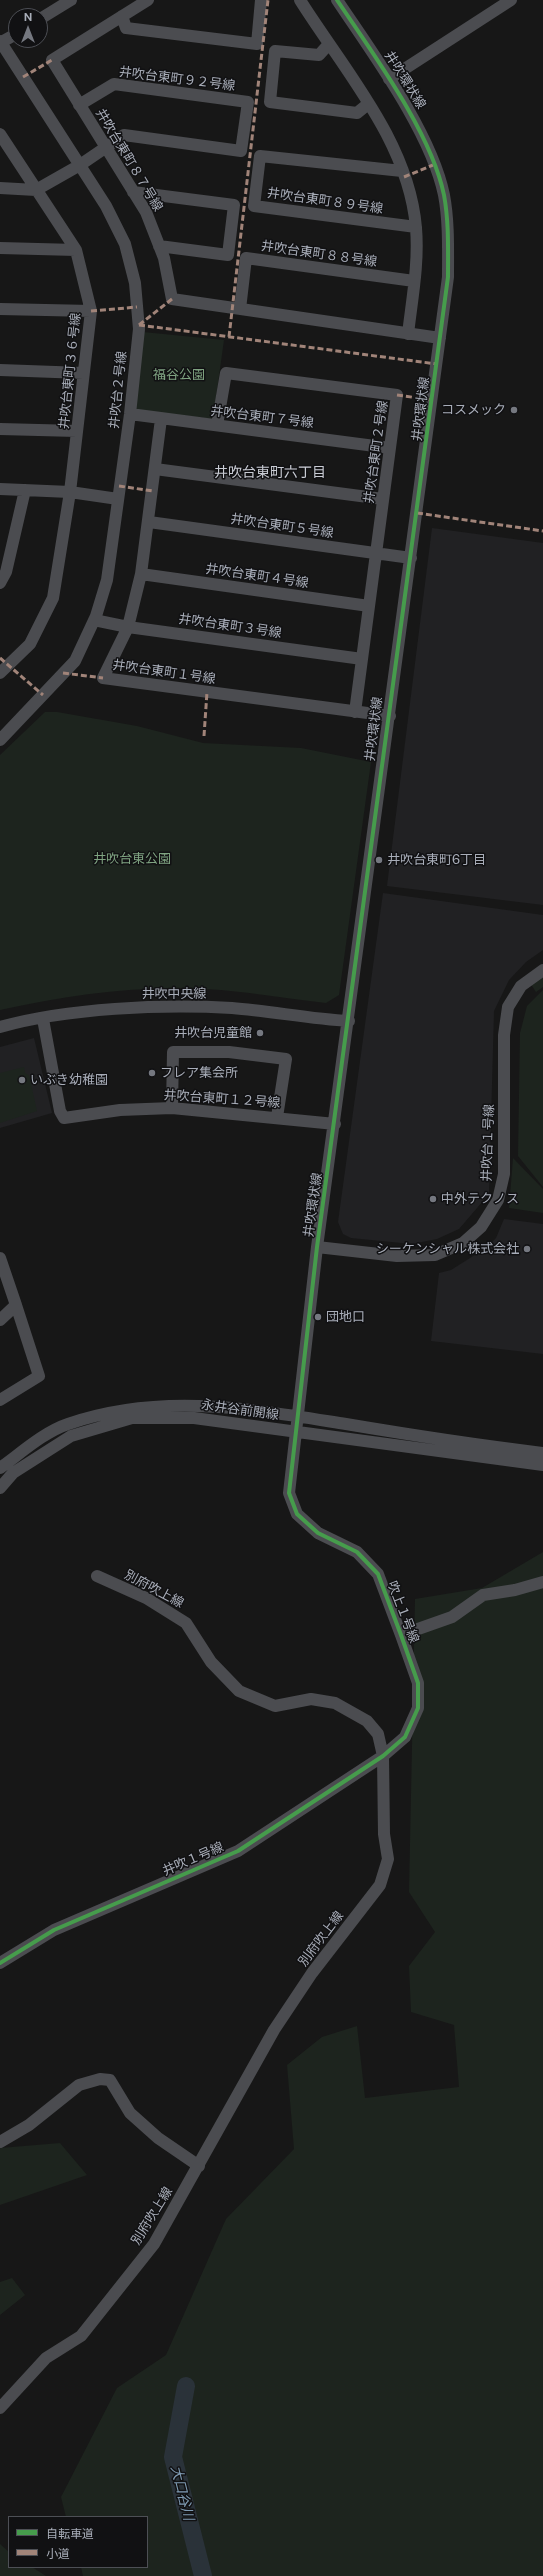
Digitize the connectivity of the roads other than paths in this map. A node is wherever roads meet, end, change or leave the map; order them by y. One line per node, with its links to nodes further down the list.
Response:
1 (71, 0): 7 (street)
2 (148, 0): 8 (street, 井吹台東町８７号線)
3 (261, 0): 8 (street)
4 (300, 0): 10 (street)
5 (338, 0): 11 (street, 井吹環状線)
6 (511, 0): 11 (street)
7 (48, 14)
8 (122, 16): 13 (street, 井吹台東町８７号線)
9 (0, 42): 16 (street, 井吹台２号線)
10 (328, 44): 12 (street); 12 (street)
11 (389, 79): 30 (street, 井吹環状線)
12 (368, 104): 17 (street)
13 (80, 105): 15 (street, 井吹台東町８７号線); 15 (street, 井吹台東町９２号線)
14 (0, 134): 19 (street, 井吹台東町３６号線)
15 (106, 148): 16 (street, 井吹台東町９２号線); 20 (street, 井吹台東町８７号線)
16 (80, 165): 19 (street, 井吹台東町９２号線); 33 (street, 井吹台２号線)
17 (402, 171): 21 (street); 21 (street, 井吹台東町８９号線)
18 (0, 188): 19 (street)
19 (36, 190): 24 (street, 井吹台東町３６号線)
20 (134, 192): 22 (street, 井吹台東町８７号線); 22 (street)
21 (416, 227): 25 (street)
22 (159, 246): 27 (street, 井吹台東町８７号線)
23 (0, 248): 24 (street)
24 (76, 250): 28 (street, 井吹台東町３６号線)
25 (414, 280): 27 (street, 井吹台東町８８号線); 29 (street)
26 (0, 308): 28 (street)
27 (240, 309): 29 (street, 井吹台東町８７号線)
28 (91, 311): 32 (street, 井吹台東町３６号線)
29 (408, 334): 30 (street, 井吹台東町８７号線)
30 (440, 338): 47 (street, 井吹環状線)
31 (0, 370): 32 (street)
32 (83, 373): 37 (street, 井吹台東町３６号線)
33 (130, 414): 34 (street, 井吹台東町７号線); 43 (street, 井吹台２号線)
34 (161, 419): 35 (street, 井吹台東町７号線); 39 (street, 井吹台東町１号線)
35 (217, 425): 38 (street, 井吹台東町７号線); 38 (street, 井吹台東町２号線)
36 (0, 428): 37 (street)
37 (77, 431): 42 (street, 井吹台東町３６号線)
38 (390, 448): 44 (street, 井吹台東町２号線)
39 (155, 469): 44 (street); 45 (street, 井吹台東町１号線)
40 (0, 489): 41 (street)
41 (25, 490): 42 (street); 49 (street)
42 (70, 492): 43 (street); 54 (street, 井吹台東町３６号線)
43 (118, 499): 51 (street, 井吹台２号線)
44 (384, 499): 46 (street, 井吹台東町２号線)
45 (149, 522): 46 (street, 井吹台東町５号線); 48 (street, 井吹台東町１号線)
46 (376, 554): 47 (street, 井吹台東町５号線); 50 (street, 井吹台東町２号線)
47 (411, 558): 56 (street, 井吹環状線)
48 (141, 574): 50 (street, 井吹台東町４号線); 52 (street, 井吹台東町１号線)
49 (0, 583)
50 (369, 606): 53 (street, 井吹台東町２号線)
51 (94, 620): 52 (street, 井吹台東町３号線); 57 (street, 井吹台２号線)
52 (128, 627): 53 (street, 井吹台東町３号線); 55 (street, 井吹台東町１号線)
53 (362, 659): 55 (street, 井吹台東町２号線)
54 (0, 672)
55 (355, 712): 56 (street, 井吹台東町１号線)
56 (390, 716): 60 (street, 井吹環状線)
57 (0, 740)
58 (543, 970): 65 (street, 井吹台１号線)
59 (43, 1019): 60 (street, 井吹中央線); 61 (street, 井吹中央線); 62 (street, 井吹台東町１２号線)
60 (349, 1021): 64 (street, 井吹環状線)
61 (0, 1027)
62 (172, 1108): 63 (street, 井吹台東町１２号線); 63 (street)
63 (277, 1117): 64 (street, 井吹台東町１２号線)
64 (335, 1124): 65 (street, 井吹環状線)
65 (317, 1247): 70 (street, 井吹環状線)
66 (0, 1258): 67 (street)
67 (16, 1305): 68 (street); 69 (street)
68 (0, 1320)
69 (0, 1400)
70 (297, 1417): 71 (street, 井吹環状線); 72 (street, 永井谷前開線); 75 (street, 永井谷前開線)
71 (295, 1432): 72 (street, 永井谷前開線); 76 (street, 永井谷前開線); 79 (street, 吹上１号線)
72 (483, 1452): 73 (street, 永井谷前開線); 74 (street, 永井谷前開線)
73 (543, 1453)
74 (543, 1465)
75 (0, 1468)
76 (0, 1488)
77 (97, 1576): 80 (street, 別府吹上線)
78 (543, 1582): 79 (street)
79 (401, 1635): 80 (street, 吹上１号線)
80 (384, 1756): 81 (street, 井吹１号線); 83 (street, 別府吹上線)
81 (0, 1963)
82 (0, 2142): 83 (street)
83 (199, 2166): 84 (street, 別府吹上線)
84 (0, 2408)

